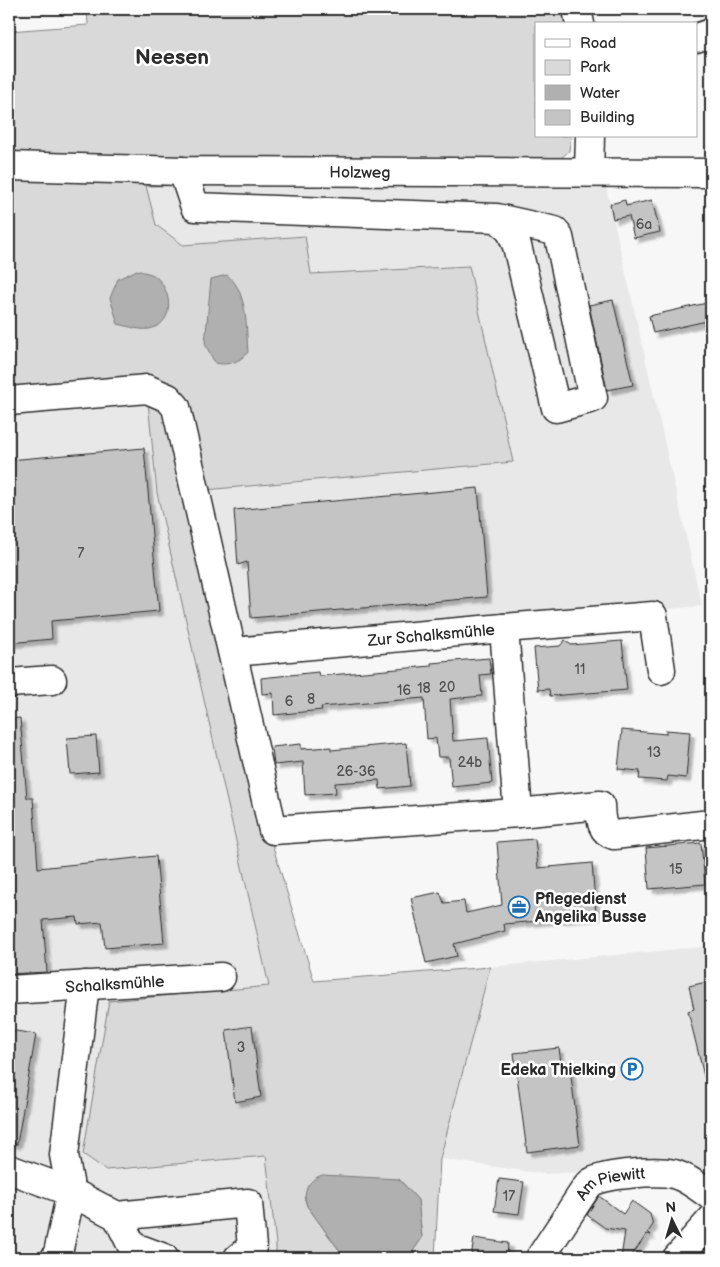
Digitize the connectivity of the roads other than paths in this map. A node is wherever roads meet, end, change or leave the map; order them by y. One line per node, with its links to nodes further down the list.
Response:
1 (577, 9): 2 (street)
2 (580, 22)
3 (711, 34): 4 (street)
4 (698, 37)
5 (590, 138): 8 (street)
6 (9, 166): 7 (street, Holzweg)
7 (182, 171): 8 (street, Holzweg); 10 (street)
8 (589, 172): 9 (street, Holzweg)
9 (711, 173)
10 (497, 218): 10 (street)
11 (9, 401): 13 (street)
12 (504, 628): 13 (street, Zur Schalksmühle); 14 (street); 17 (street, Zur Schalksmühle)
13 (233, 652): 17 (street)
14 (661, 670)
15 (52, 680): 16 (street)
16 (9, 683)
17 (518, 813): 18 (street)
18 (711, 824)
19 (220, 977): 20 (street, Schalksmühle)
20 (85, 985): 21 (street, Schalksmühle); 23 (street)
21 (9, 990)
22 (9, 1169): 23 (street)
23 (71, 1192): 25 (street); 27 (street)
24 (711, 1196): 30 (street, Am Piewitt)
25 (117, 1216): 28 (street); 29 (street)
26 (711, 1220): 31 (street)
27 (55, 1258)
28 (164, 1258)
29 (238, 1258)
30 (540, 1258)
31 (677, 1258)

